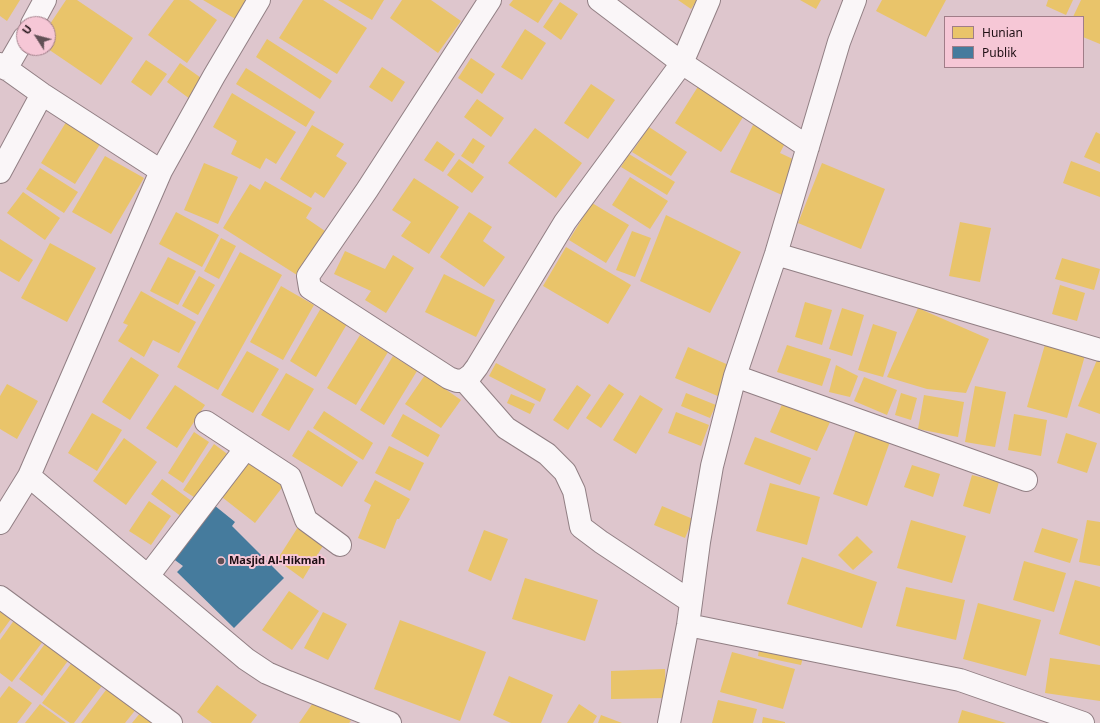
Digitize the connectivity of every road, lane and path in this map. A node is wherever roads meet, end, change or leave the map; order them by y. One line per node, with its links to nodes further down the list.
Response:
1 (45, 0): 7 (street)
2 (259, 0): 13 (street)
3 (490, 0): 18 (street)
4 (599, 0): 9 (street)
5 (709, 0): 9 (street)
6 (855, 0): 12 (street)
7 (36, 16)
8 (16, 49): 10 (street)
9 (682, 63): 12 (street); 18 (street)
10 (3, 67): 11 (street)
11 (42, 94): 13 (street); 14 (street)
12 (808, 148): 15 (street)
13 (161, 171): 21 (street)
14 (0, 172)
15 (776, 254): 16 (street); 17 (street)
16 (1100, 350)
17 (735, 376): 22 (street); 27 (street)
18 (464, 380): 27 (street)
19 (206, 422): 20 (street)
20 (246, 448): 24 (street); 25 (street)
21 (29, 476): 23 (street); 25 (street)
22 (1026, 480)
23 (0, 523)
24 (340, 544)
25 (148, 576): 31 (street)
26 (0, 597): 30 (street)
27 (690, 601): 28 (street)
28 (688, 625): 29 (street); 32 (street)
29 (1078, 722)
30 (171, 723)
31 (388, 723)
32 (669, 723)

